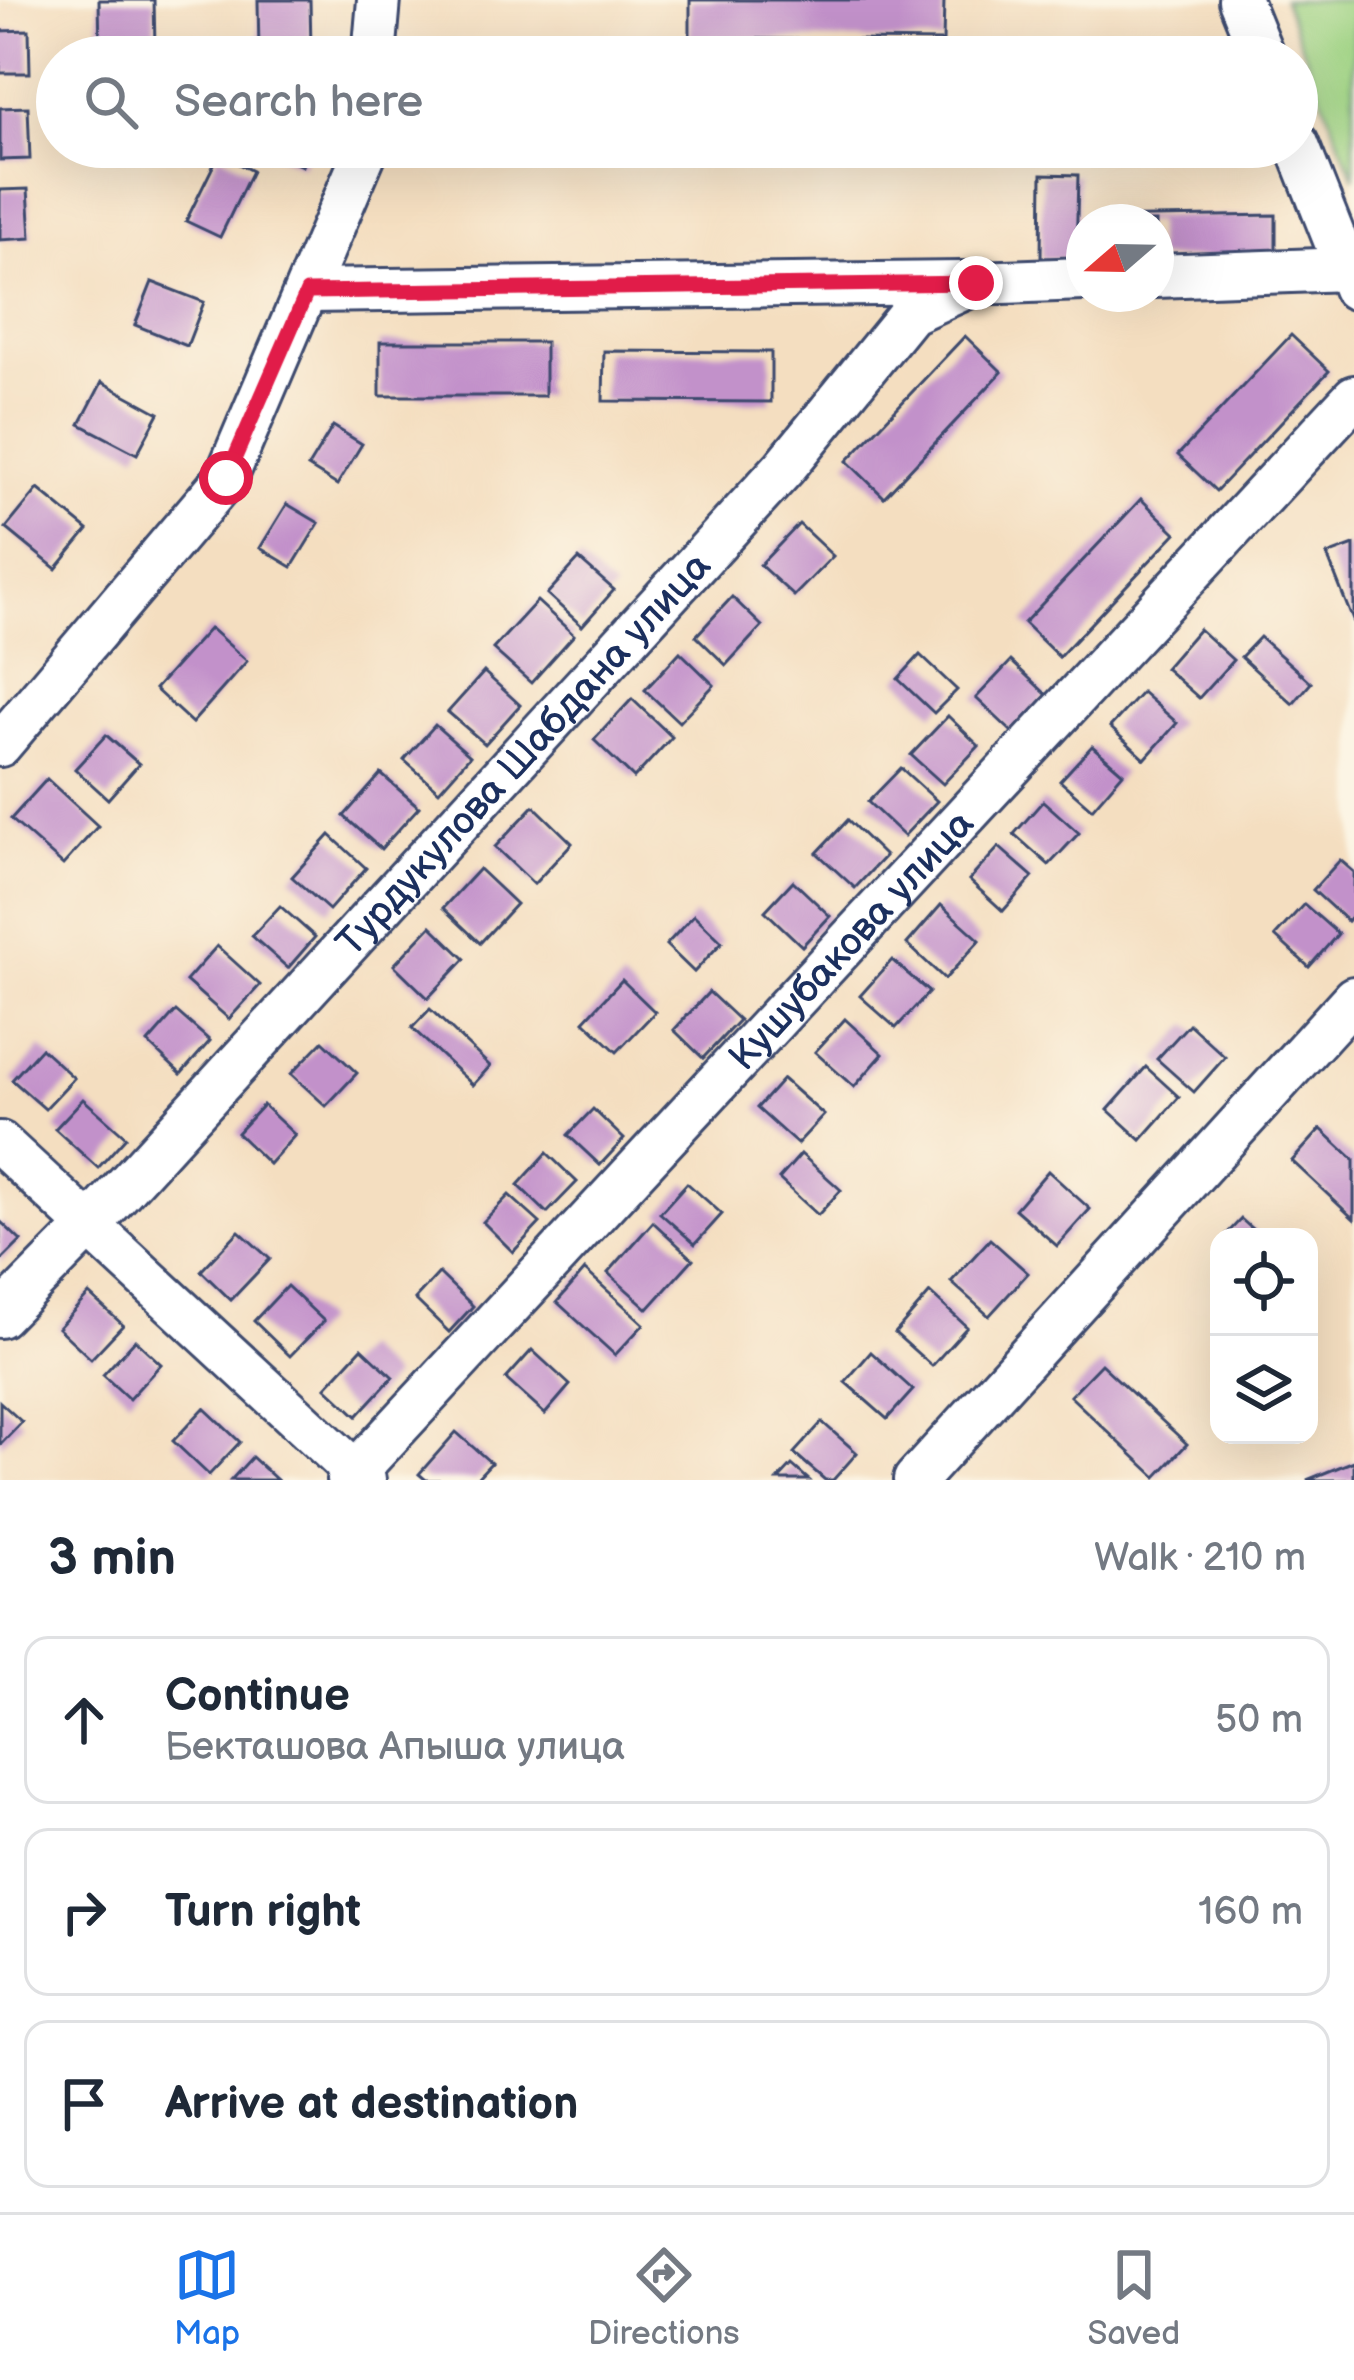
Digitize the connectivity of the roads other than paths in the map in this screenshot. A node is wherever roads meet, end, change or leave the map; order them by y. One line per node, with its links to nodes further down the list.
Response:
1 (379, 0): 3 (street)
2 (1240, 0): 4 (street)
3 (376, 36)
4 (1255, 36)
5 (358, 168): 11 (street)
6 (1306, 168): 8 (street)
7 (1174, 276): 8 (street)
8 (1350, 279)
9 (1066, 280): 10 (street, Турдукулова Шабдана улица)
10 (976, 283): 11 (street); 16 (street, Турдукулова Шабдана улица)
11 (307, 292): 13 (street)
12 (1354, 397): 18 (street, Кушубакова улица)
13 (0, 745)
14 (1354, 998): 19 (street)
15 (0, 1144): 16 (street)
16 (89, 1226): 17 (street, Турдукулова Шабдана улица); 18 (street)
17 (0, 1316)
18 (356, 1477)
19 (915, 1480)

